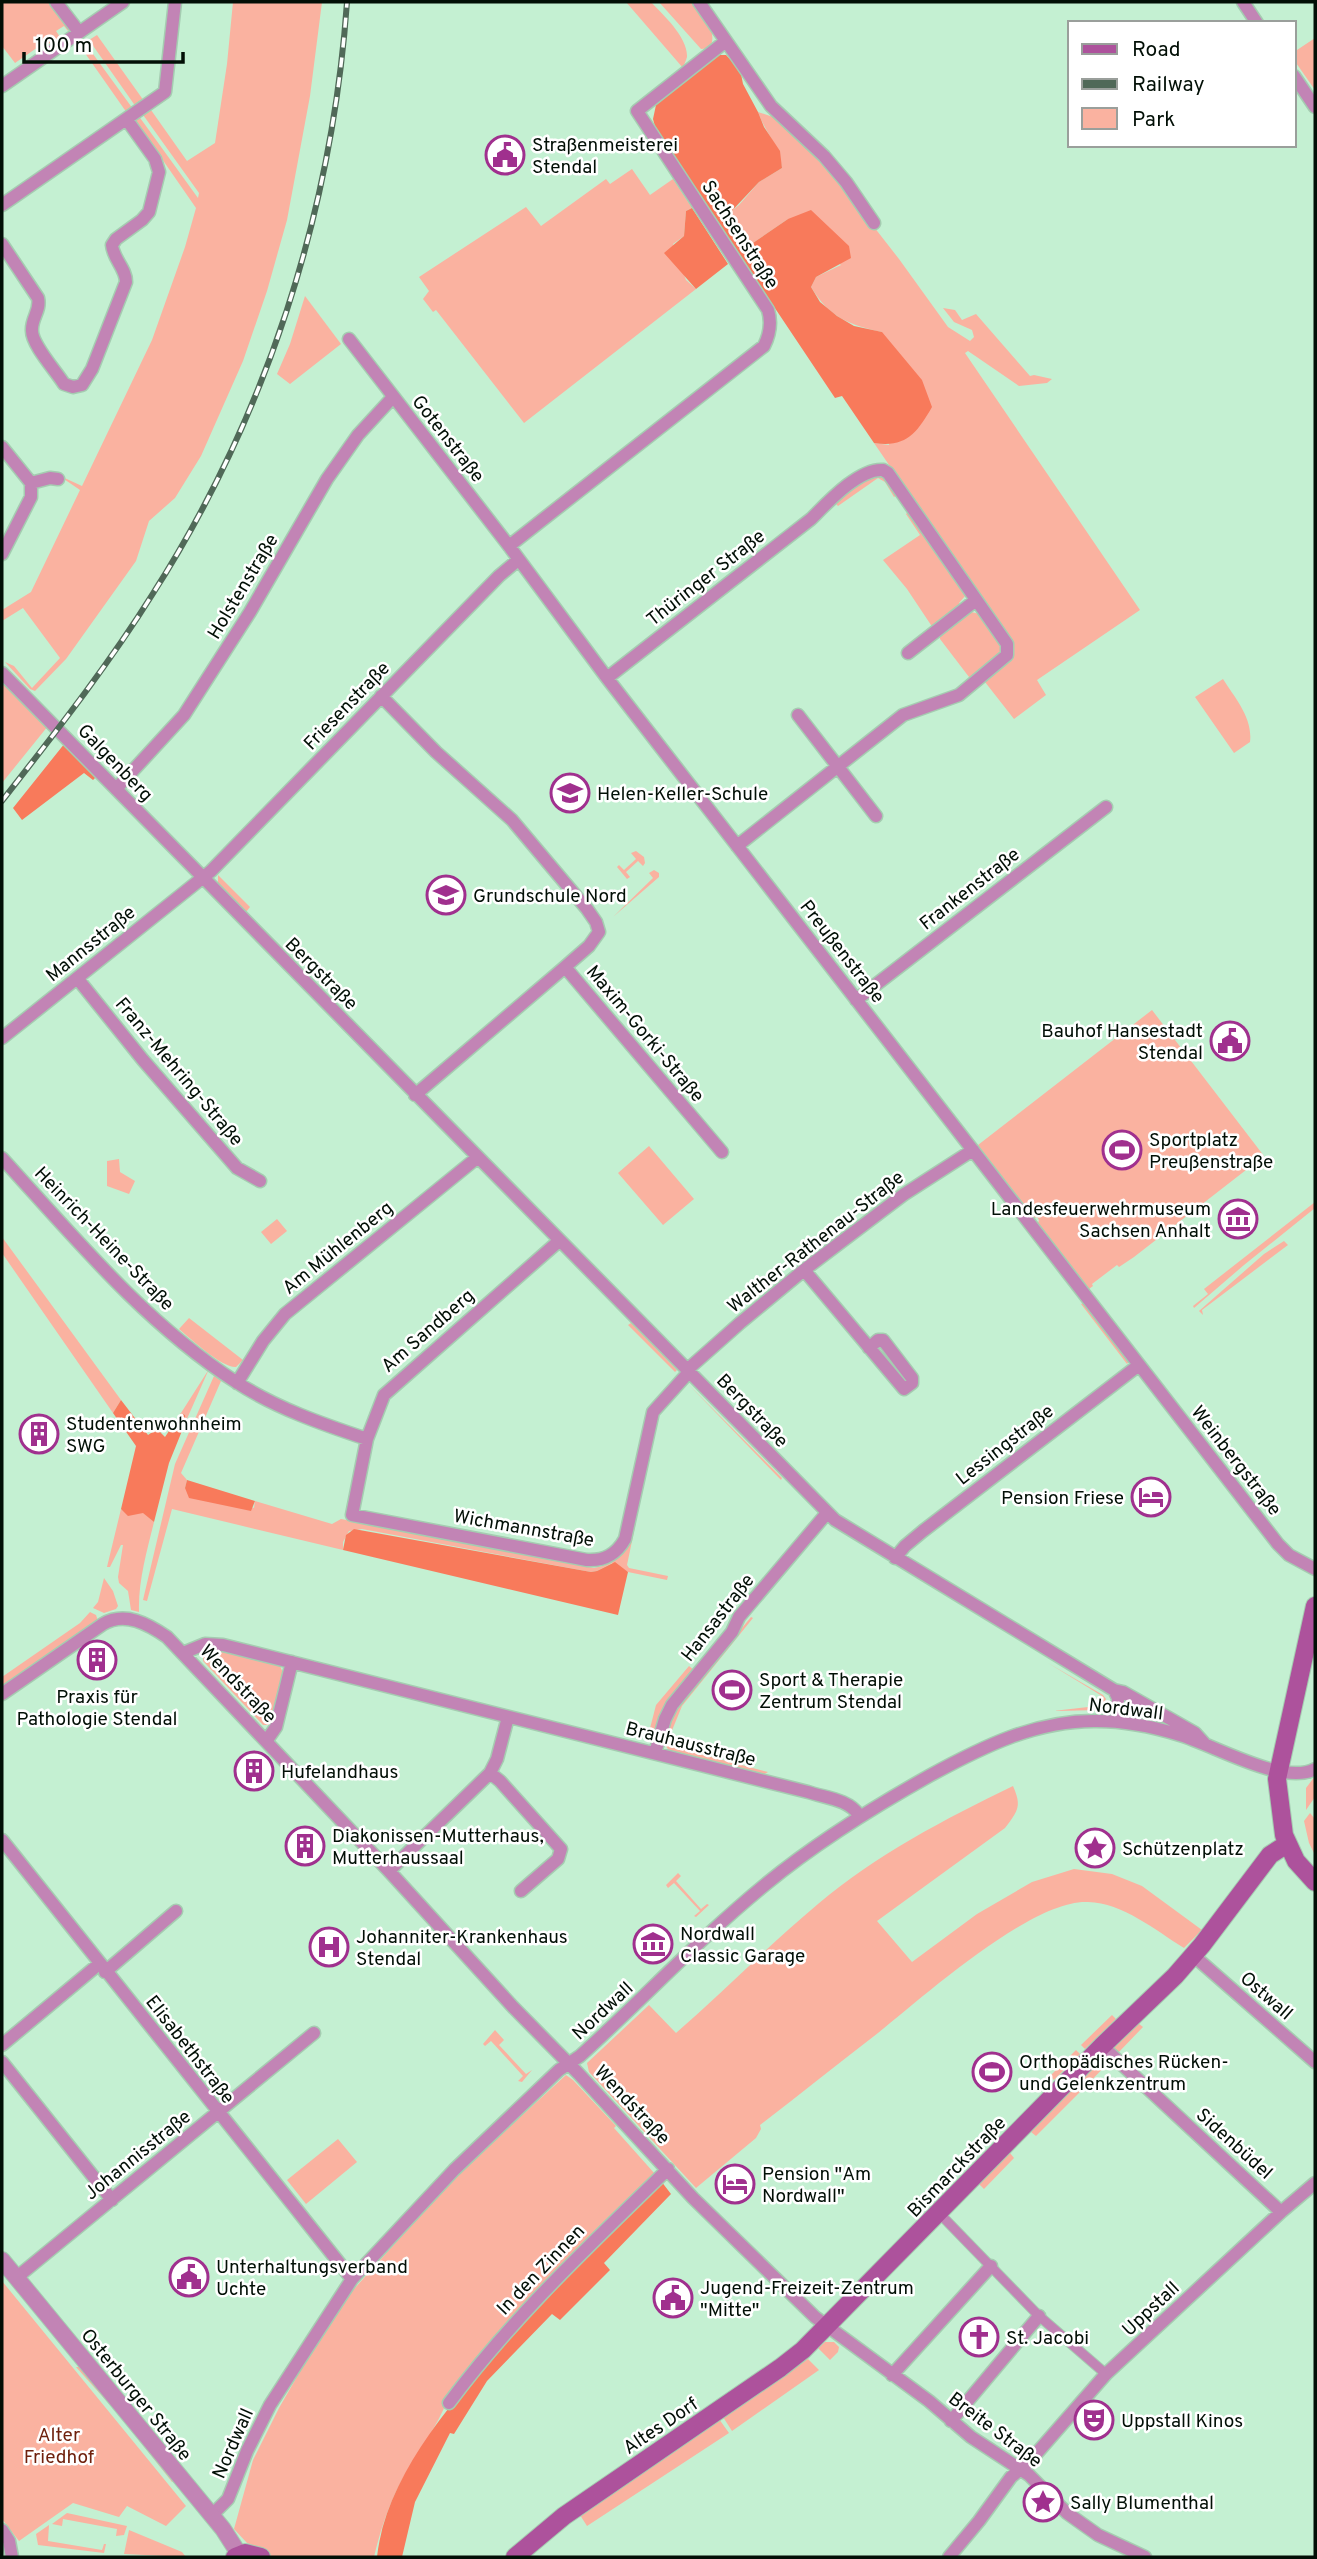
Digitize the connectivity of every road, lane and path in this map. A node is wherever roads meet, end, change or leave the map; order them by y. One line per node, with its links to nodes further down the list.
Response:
1 (56, 2): 7 (street)
2 (123, 2): 7 (street)
3 (175, 2): 12 (street)
4 (699, 2): 8 (street)
5 (1243, 2): 6 (street)
6 (1256, 21)
7 (79, 32): 10 (street)
8 (726, 41): 14 (street); 21 (street, Sachsenstraße)
9 (1296, 79): 11 (street)
10 (2, 86)
11 (1315, 107)
12 (127, 120): 13 (street); 15 (street)
13 (2, 205)
14 (874, 223)
15 (2, 244)
16 (349, 339): 17 (street, Gotenstraße)
17 (393, 397): 21 (street, Gotenstraße); 31 (street, Holstenstraße)
18 (2, 447): 20 (street)
19 (58, 479): 20 (street)
20 (31, 483): 22 (street)
21 (509, 546): 23 (street, Gotenstraße)
22 (2, 554)
23 (518, 560): 27 (street, Preußenstraße); 28 (street, Friesenstraße)
24 (976, 600): 25 (street); 27 (street, Thüringer Straße); 30 (street)
25 (908, 653)
26 (2, 673): 31 (street, Galgenberg)
27 (607, 678): 34 (street, Preußenstraße)
28 (382, 696): 35 (street, Friesenstraße); 36 (street, Maxim-Gorki-Straße)
29 (798, 715): 30 (street)
30 (838, 766): 33 (street); 34 (street)
31 (116, 789): 35 (street, Galgenberg)
32 (1106, 807): 38 (street, Frankenstraße)
33 (876, 816)
34 (737, 846): 38 (street, Preußenstraße)
35 (203, 878): 37 (street, Mannsstraße); 40 (street, Bergstraße)
36 (565, 967): 40 (street); 42 (street, Maxim-Gorki-Straße)
37 (77, 978): 39 (street, Mannsstraße); 45 (street, Franz-Mehring-Straße)
38 (856, 1000): 41 (street, Preußenstraße)
39 (2, 1038)
40 (415, 1094): 43 (street, Bergstraße)
41 (972, 1150): 47 (street, Walther-Rathenau-Straße); 49 (street, Preußenstraße)
42 (722, 1152)
43 (478, 1157): 46 (street, Bergstraße); 51 (street, Am Mühlenberg)
44 (2, 1158): 51 (street, Heinrich-Heine-Straße)
45 (260, 1181)
46 (559, 1241): 50 (street, Bergstraße); 52 (street, Am Sandberg)
47 (804, 1270): 48 (street); 50 (street, Walther-Rathenau-Straße)
48 (869, 1348)
49 (1139, 1365): 55 (street, Lessingstraße); 56 (street, Weinbergstraße)
50 (688, 1371): 53 (street, Bergstraße); 54 (street, Wichmannstraße)
51 (237, 1383): 52 (street, Heinrich-Heine-Straße)
52 (367, 1439): 54 (street, Am Sandberg)
53 (827, 1513): 55 (street, Bergstraße); 66 (street, Hansastraße)
54 (352, 1515)
55 (895, 1558): 60 (street, Bergstraße)
56 (1315, 1569)
57 (1315, 1606): 68 (main road)
58 (183, 1653): 59 (street, Brauhausstraße); 61 (street, Wendstraße); 64 (street, Wendstraße)
59 (292, 1662): 62 (street, Brauhausstraße); 64 (street, Wendstraße)
60 (1114, 1690): 63 (street); 65 (street, Bergstraße)
61 (2, 1694)
62 (508, 1717): 66 (street, Brauhausstraße); 69 (street)
63 (1117, 1722): 65 (street, Nordwall); 70 (street, Nordwall)
64 (267, 1740): 73 (street, Wendstraße)
65 (1204, 1743): 68 (street, Nordwall)
66 (655, 1753): 70 (street, Brauhausstraße)
67 (1315, 1769): 68 (street)
68 (1278, 1771): 72 (main road)
69 (490, 1773): 73 (street); 75 (street)
70 (859, 1815): 84 (street, Nordwall)
71 (2, 1840): 78 (street, Elisabethstraße)
72 (1287, 1844): 74 (main road); 77 (main road, Bismarckstraße)
73 (389, 1871): 84 (street, Wendstraße)
74 (1315, 1882)
75 (522, 1891)
76 (176, 1911): 78 (street)
77 (1198, 1950): 81 (main road, Bismarckstraße); 83 (street, Ostwall)
78 (102, 1968): 80 (street); 85 (street, Elisabethstraße)
79 (314, 2033): 85 (street, Johannisstraße)
80 (2, 2045)
81 (1102, 2046): 89 (street, Sidenbüdel); 90 (main road, Bismarckstraße)
82 (2, 2062): 88 (street)
83 (1315, 2062)
84 (569, 2064): 86 (street, Wendstraße); 94 (street, Nordwall)
85 (218, 2114): 88 (street, Johannisstraße); 94 (street, Elisabethstraße)
86 (668, 2169): 96 (street, Wendstraße); 99 (street, In den Zinnen)
87 (1315, 2183): 89 (street, Uppstall)
88 (112, 2200): 93 (street, Johannisstraße)
89 (1280, 2212): 97 (street, Uppstall)
90 (939, 2213): 92 (street); 96 (main road, Bismarckstraße)
91 (2, 2260): 93 (street, Osterburger Straße)
92 (991, 2266): 95 (street); 98 (street)
93 (16, 2277): 102 (street, Osterburger Straße)
94 (352, 2279): 102 (street, Nordwall)
95 (1039, 2316): 97 (street); 100 (street)
96 (827, 2325): 98 (street, Breite Straße); 107 (main road, Altes Dorf)
97 (1109, 2371): 101 (street, Uppstall)
98 (892, 2375): 100 (street, Breite Straße)
99 (449, 2403)
100 (951, 2421): 101 (street, Breite Straße)
101 (1020, 2469): 108 (street, Uppstall); 109 (street, Breite Straße)
102 (211, 2516): 104 (street, Osterburger Straße)
103 (2, 2530): 105 (street)
104 (237, 2556): 106 (main road)
105 (12, 2557)
106 (261, 2557)
107 (515, 2557)
108 (949, 2557)
109 (1145, 2557)

